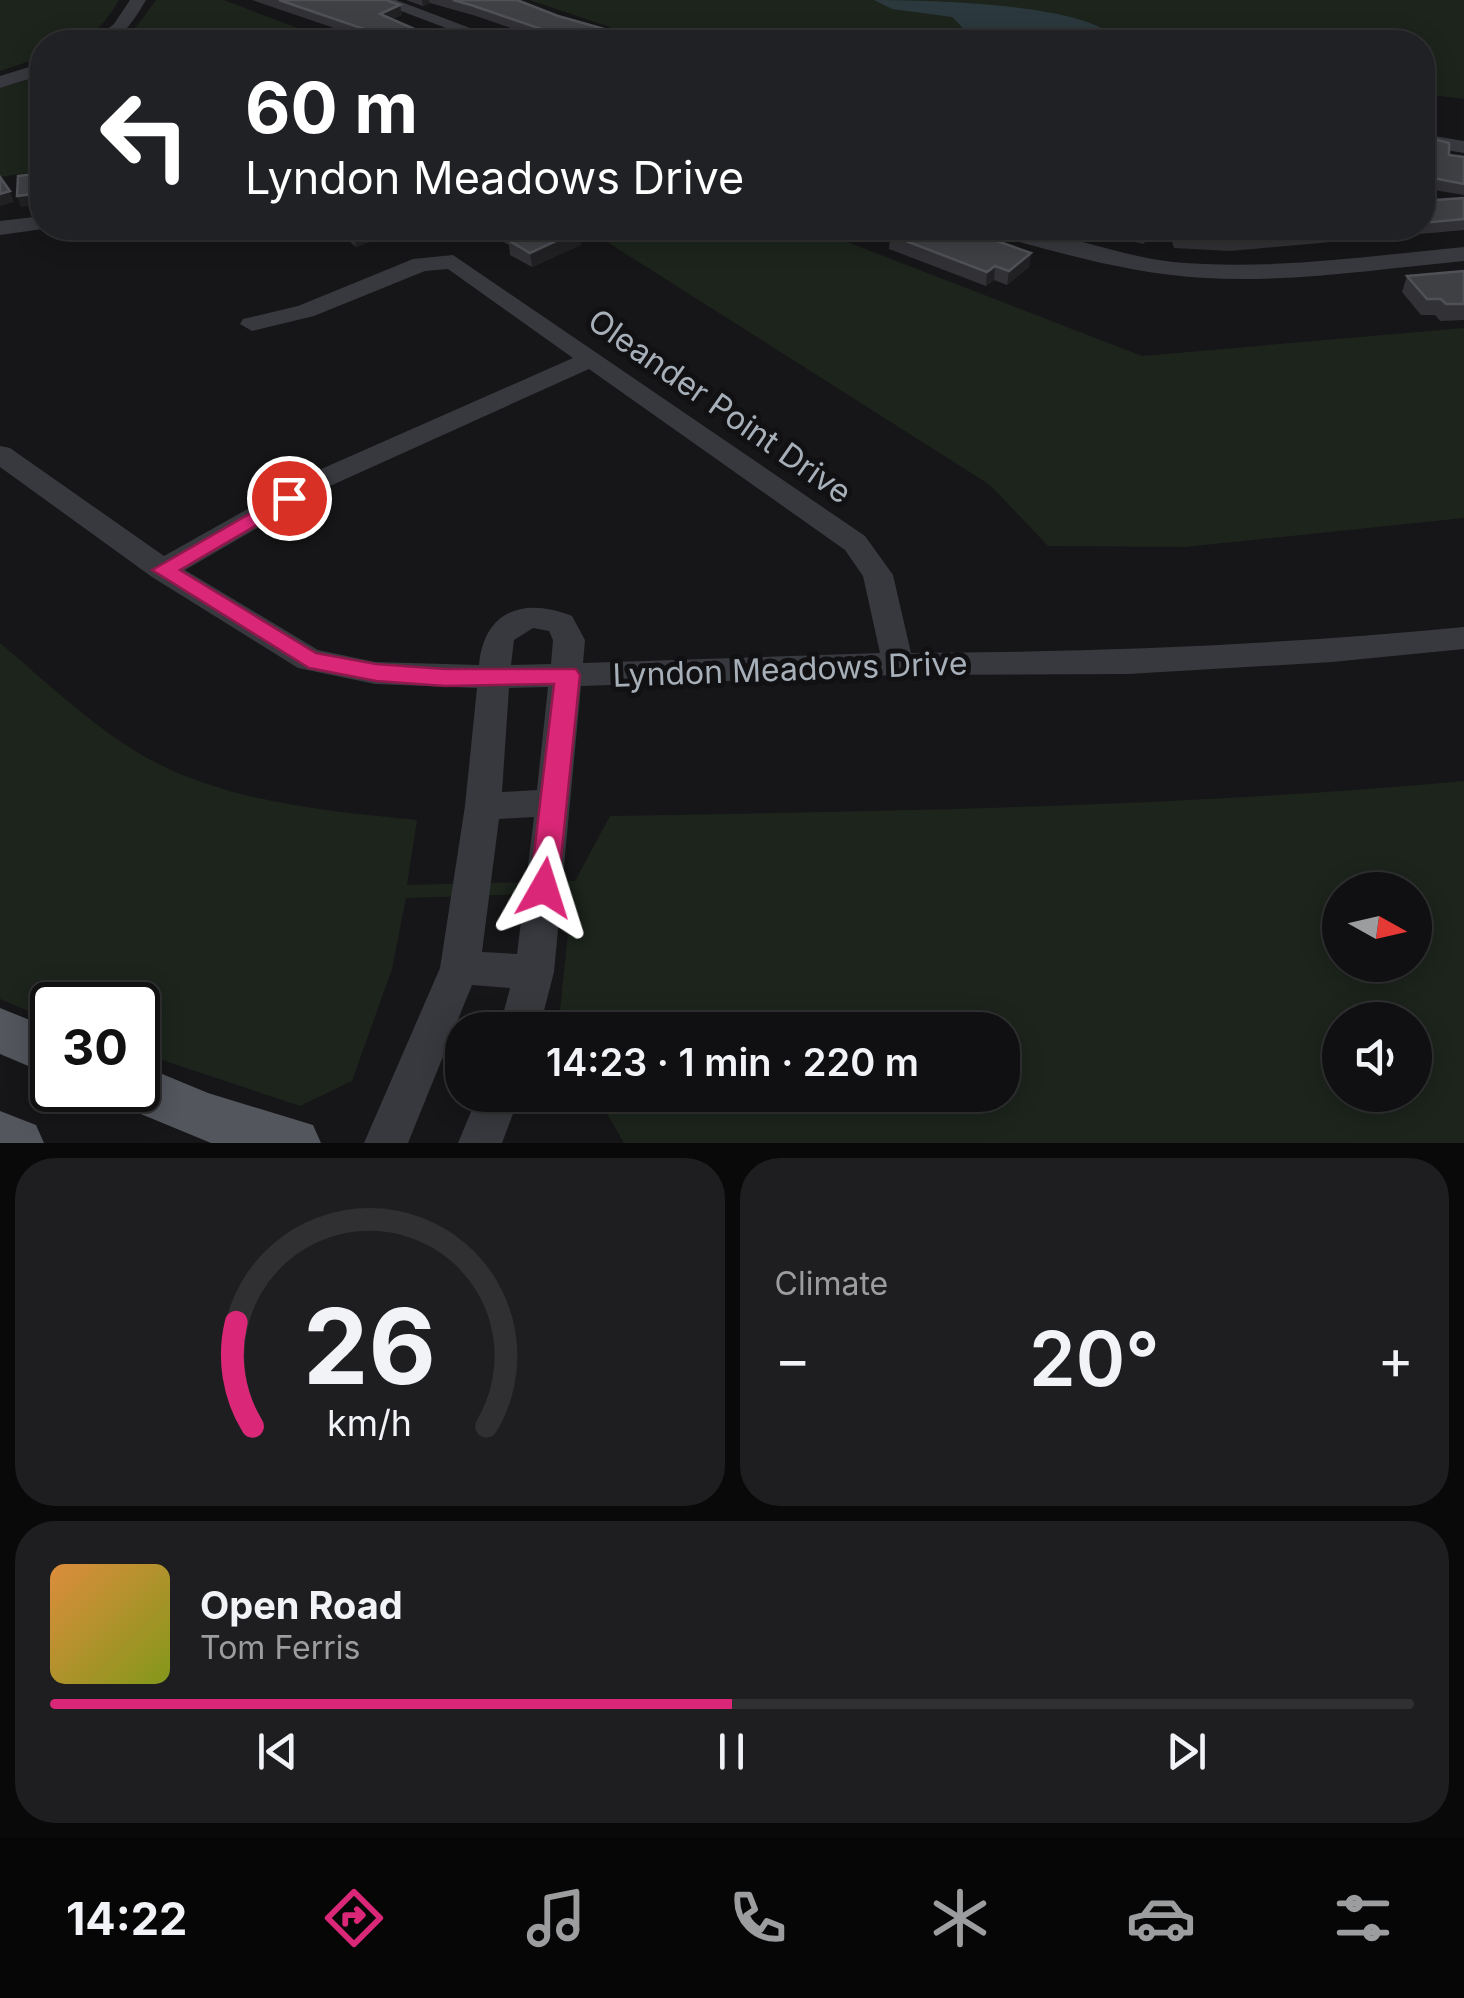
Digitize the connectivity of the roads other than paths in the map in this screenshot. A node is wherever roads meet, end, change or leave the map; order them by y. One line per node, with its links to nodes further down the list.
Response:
1 (138, 0): 3 (street)
2 (380, 0): 4 (street)
3 (117, 30)
4 (464, 30)
5 (30, 73): 6 (street)
6 (0, 82)
7 (1435, 142): 8 (street)
8 (1464, 146)
9 (30, 224): 10 (street)
10 (0, 228)
11 (1038, 240): 12 (street)
12 (1464, 254)
13 (252, 324): 14 (street, Oleander Point Drive)
14 (591, 358): 16 (street); 18 (street, Oleander Point Drive)
15 (0, 454): 16 (street, Lyndon Meadows Drive)
16 (164, 570): 20 (street, Lyndon Meadows Drive)
17 (1464, 638): 18 (street, Lyndon Meadows Drive)
18 (898, 664): 19 (street, Lyndon Meadows Drive)
19 (567, 675): 20 (street, Lyndon Meadows Drive); 20 (street); 21 (street)
20 (494, 677): 22 (street)
21 (552, 803): 22 (street); 24 (street)
22 (483, 806): 23 (street)
23 (460, 968): 24 (street); 33 (street)
24 (534, 972): 25 (street)
25 (524, 1012)
26 (0, 1030): 27 (main road)
27 (30, 1043)
28 (160, 1097): 32 (main road)
29 (492, 1112): 34 (street)
30 (0, 1136): 31 (main road)
31 (17, 1143)
32 (294, 1143)
33 (386, 1143)
34 (480, 1143)

